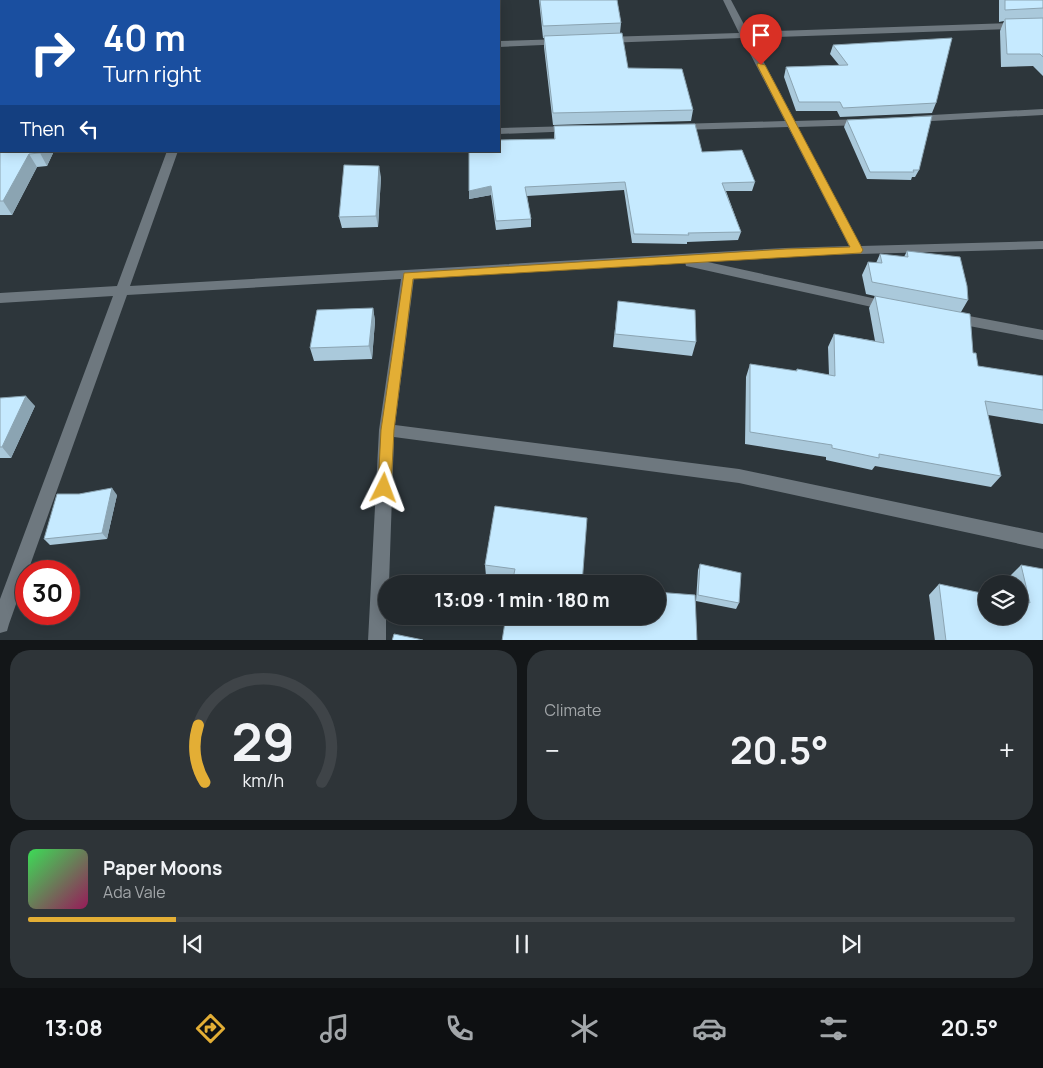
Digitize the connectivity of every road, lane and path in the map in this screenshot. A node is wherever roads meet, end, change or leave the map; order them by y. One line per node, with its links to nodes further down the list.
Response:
1 (727, 0): 3 (street)
2 (1043, 25): 3 (street)
3 (746, 35): 4 (street); 10 (street)
4 (598, 40)
5 (578, 41): 6 (street)
6 (500, 44)
7 (1043, 112): 8 (street)
8 (904, 120)
9 (875, 121): 10 (street)
10 (792, 125): 11 (street); 16 (street)
11 (662, 127)
12 (582, 128): 13 (street)
13 (500, 131)
14 (173, 152): 19 (street)
15 (1043, 245): 16 (street)
16 (857, 250): 17 (street)
17 (675, 259): 18 (street); 21 (street)
18 (408, 276): 19 (street); 24 (street)
19 (121, 292): 20 (street); 26 (street)
20 (0, 298)
21 (900, 308)
22 (938, 315): 23 (street)
23 (1043, 336)
24 (387, 430): 25 (street); 27 (street)
25 (1043, 541)
26 (0, 624)
27 (377, 640)

